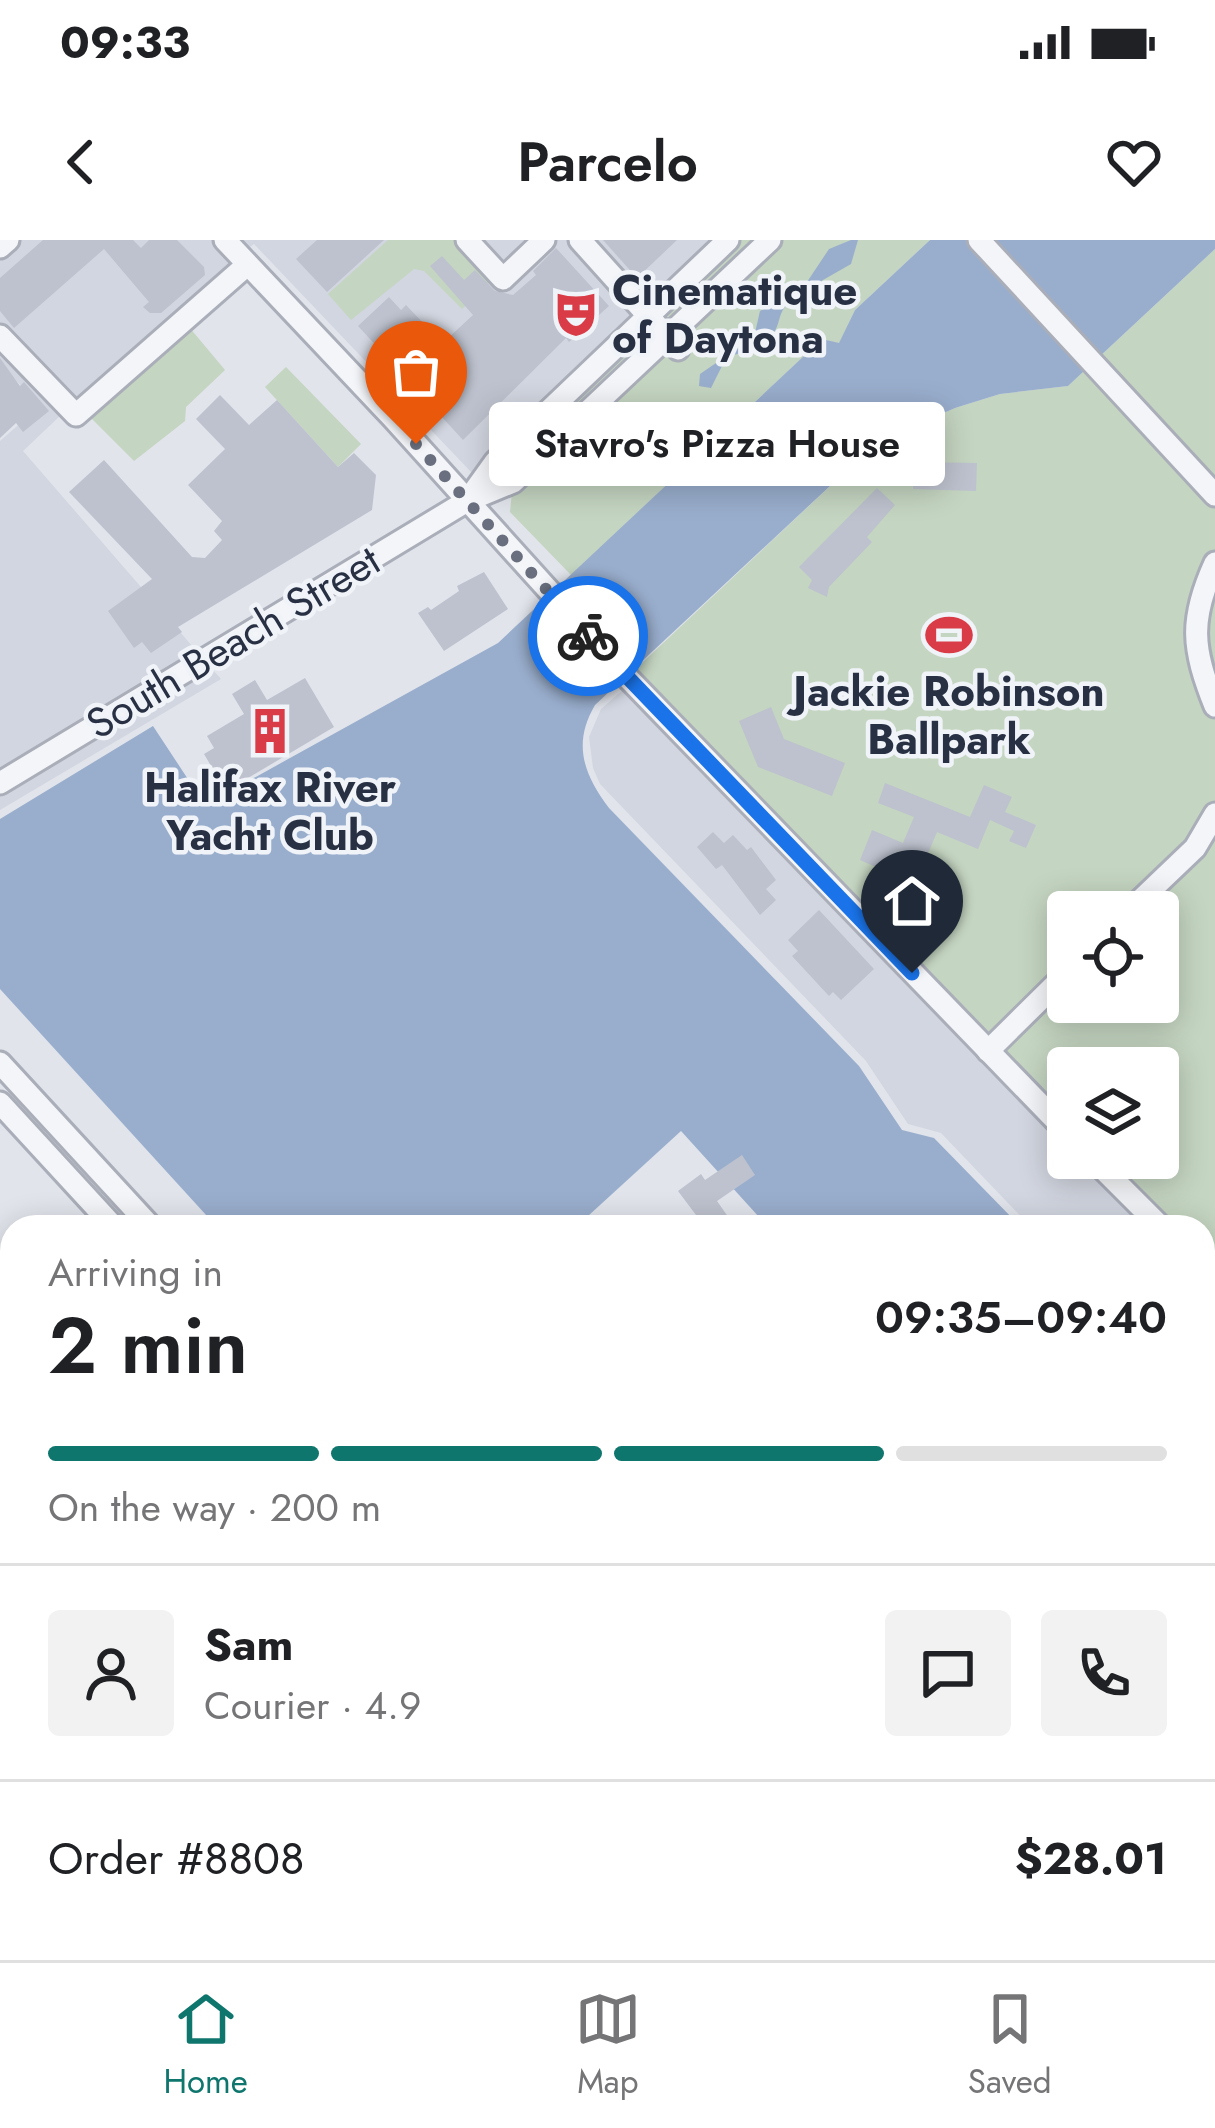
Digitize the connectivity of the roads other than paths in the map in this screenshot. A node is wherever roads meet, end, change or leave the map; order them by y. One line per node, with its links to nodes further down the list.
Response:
1 (8, 240): 9 (street)
2 (225, 240): 10 (street)
3 (466, 240): 4 (street)
4 (544, 240)
5 (580, 240): 11 (street)
6 (728, 240): 11 (street, South Beach Street)
7 (770, 240): 13 (street, South Beach Street)
8 (979, 240): 14 (street)
9 (0, 247)
10 (248, 265): 12 (street); 15 (street)
11 (647, 315): 13 (street); 15 (street, South Beach Street)
12 (0, 335)
13 (672, 343): 15 (street, South Beach Street)
14 (1215, 495)
15 (466, 501): 18 (street, South Beach Street); 22 (street)
16 (1215, 562): 17 (street)
17 (1215, 706)
18 (0, 783)
19 (1215, 814): 20 (street)
20 (1150, 891)
21 (1047, 993): 22 (street)
22 (988, 1051): 26 (street)
23 (0, 1063): 24 (street)
24 (26, 1090): 25 (street); 29 (street)
25 (3, 1107): 28 (street)
26 (1047, 1111)
27 (1112, 1179): 30 (street)
28 (103, 1215)
29 (140, 1215)
30 (1149, 1215)

